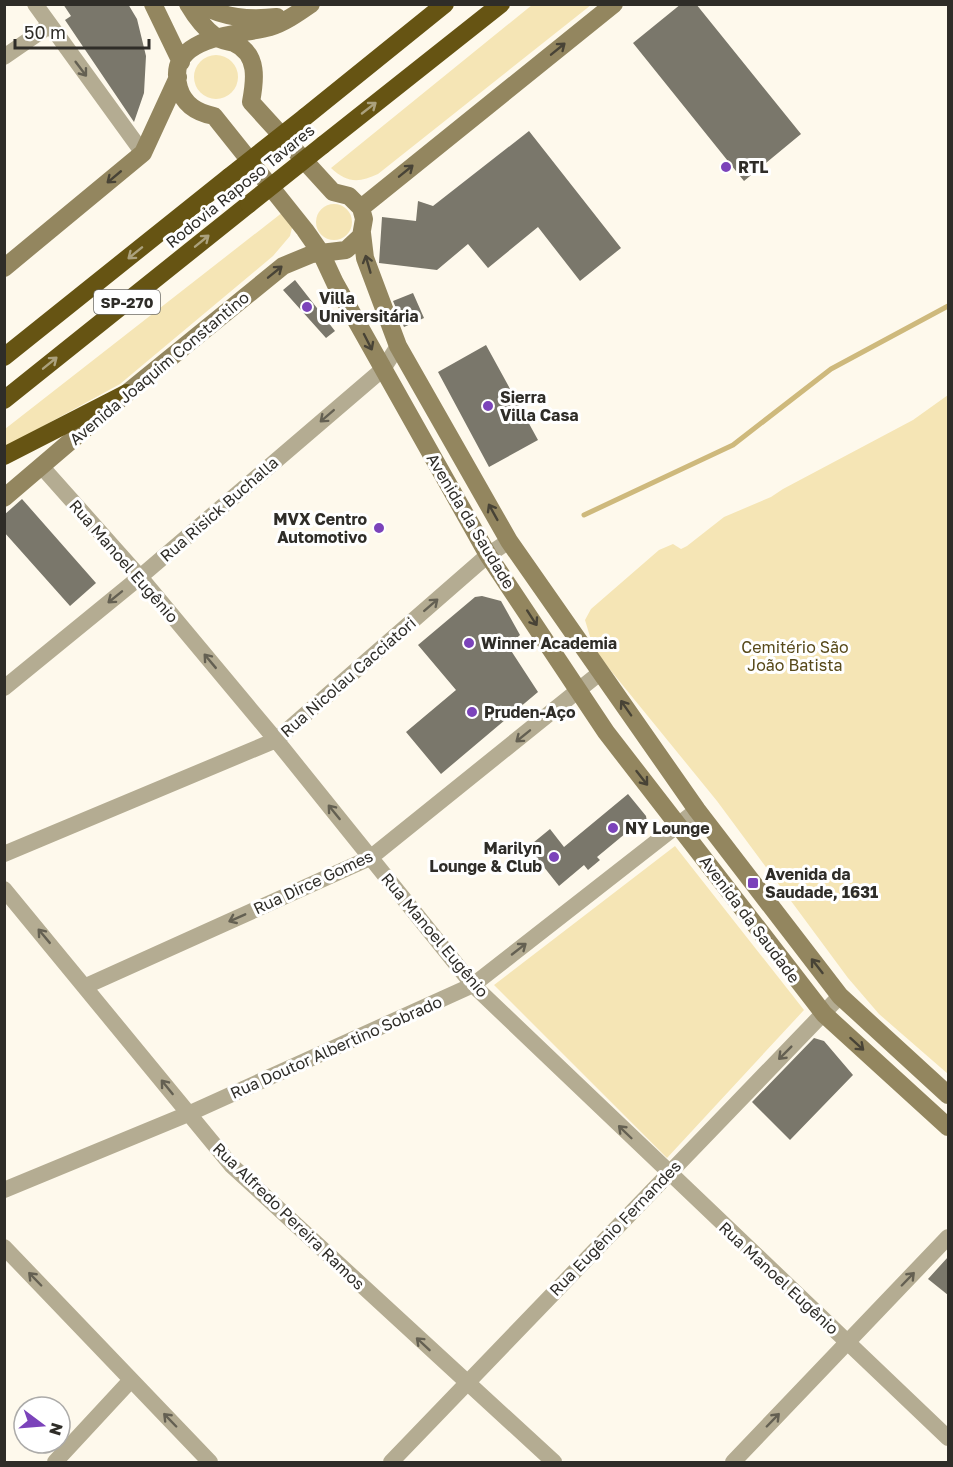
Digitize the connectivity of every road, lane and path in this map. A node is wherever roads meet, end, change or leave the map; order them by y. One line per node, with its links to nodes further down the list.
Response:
1 (35, 4): 10 (street)
2 (153, 4): 13 (street, Avenida da Saudade)
3 (188, 4): 11 (street)
4 (200, 4): 9 (street)
5 (310, 4): 9 (street)
6 (445, 4): 20 (highway, Rodovia Raposo Tavares / SP-270, one-way to 20, bridge)
7 (501, 4): 23 (highway, Rodovia Raposo Tavares / SP-270, one-way to 7, bridge)
8 (614, 4): 15 (street, one-way to 8)
9 (294, 16): 11 (street)
10 (49, 26): 12 (street); 14 (street, one-way to 14)
11 (217, 38): 13 (street); 15 (street)
12 (4, 57)
13 (179, 69): 14 (street); 17 (street, Avenida da Saudade)
14 (143, 153): 18 (street, one-way to 18)
15 (361, 208): 16 (street, Avenida da Saudade)
16 (362, 233): 17 (street, Avenida Joaquim Constantino); 19 (street, Avenida da Saudade, one-way to 16)
17 (321, 254): 21 (street, Avenida da Saudade, one-way to 21); 22 (street, Avenida Joaquim Constantino, one-way to 17)
18 (4, 268)
19 (398, 346): 21 (street, Rua Risick Buchalla); 24 (street, Avenida da Saudade)
20 (4, 357)
21 (382, 369): 25 (street, Avenida da Saudade); 31 (street, Rua Risick Buchalla, one-way to 31)
22 (127, 393): 26 (highway); 27 (street, Avenida Joaquim Constantino)
23 (4, 400)
24 (448, 430): 25 (street); 29 (street, Avenida da Saudade, one-way to 24)
25 (428, 450): 30 (street, Avenida da Saudade)
26 (4, 456)
27 (42, 467): 28 (street, Avenida Joaquim Constantino); 31 (street, Rua Manoel Eugênio)
28 (4, 498)
29 (509, 541): 30 (street, Rua Nicolau Cacciatori); 32 (street, Avenida da Saudade)
30 (488, 555): 34 (street, Avenida da Saudade, one-way to 34); 35 (street, Rua Nicolau Cacciatori, one-way to 30)
31 (140, 577): 33 (street, Rua Risick Buchalla, one-way to 33); 35 (street, Rua Manoel Eugênio, one-way to 31)
32 (601, 672): 34 (street, Rua Dirce Gomes); 36 (street, Avenida da Saudade, one-way to 32)
33 (4, 688)
34 (580, 690): 37 (street, Avenida da Saudade, one-way to 37); 39 (street, Rua Dirce Gomes, one-way to 39)
35 (276, 740): 38 (street, Rua Nicolau Cacciatori); 39 (street, Rua Manoel Eugênio, one-way to 35)
36 (697, 810): 37 (street, Rua Doutor Albertino Sobrado); 43 (street, Avenida da Saudade, one-way to 36)
37 (678, 825): 41 (street, Rua Doutor Albertino Sobrado, one-way to 37); 44 (street, Avenida da Saudade)
38 (4, 855)
39 (370, 858): 41 (street, Rua Manoel Eugênio); 42 (street, Rua Dirce Gomes, one-way to 42)
40 (4, 889): 42 (street, Rua Alfredo Pereira Ramos, one-way to 40)
41 (473, 985): 46 (street, Rua Doutor Albertino Sobrado); 48 (street, Rua Manoel Eugênio, one-way to 41)
42 (86, 986): 46 (street, Rua Alfredo Pereira Ramos, one-way to 42)
43 (840, 996): 44 (street, Rua Eugênio Fernandes); 45 (street, Avenida da Saudade)
44 (824, 1014): 47 (street, Avenida da Saudade, one-way to 47); 48 (street, Rua Eugênio Fernandes, one-way to 48)
45 (948, 1095)
46 (188, 1114): 49 (street, Rua Doutor Albertino Sobrado); 54 (street, Rua Alfredo Pereira Ramos, one-way to 46)
47 (948, 1127)
48 (668, 1173): 52 (street, Rua Manoel Eugênio); 54 (street, Rua Eugênio Fernandes)
49 (4, 1190)
50 (948, 1237): 52 (street, one-way to 50)
51 (4, 1247): 53 (street, one-way to 51)
52 (848, 1342): 55 (street, Rua Manoel Eugênio); 60 (street, one-way to 52)
53 (130, 1380): 56 (street); 57 (street, one-way to 53)
54 (466, 1383): 58 (street, Rua Eugênio Fernandes); 59 (street, Rua Alfredo Pereira Ramos)
55 (948, 1438)
56 (55, 1462)
57 (210, 1462)
58 (392, 1462)
59 (554, 1462)
60 (733, 1462)

